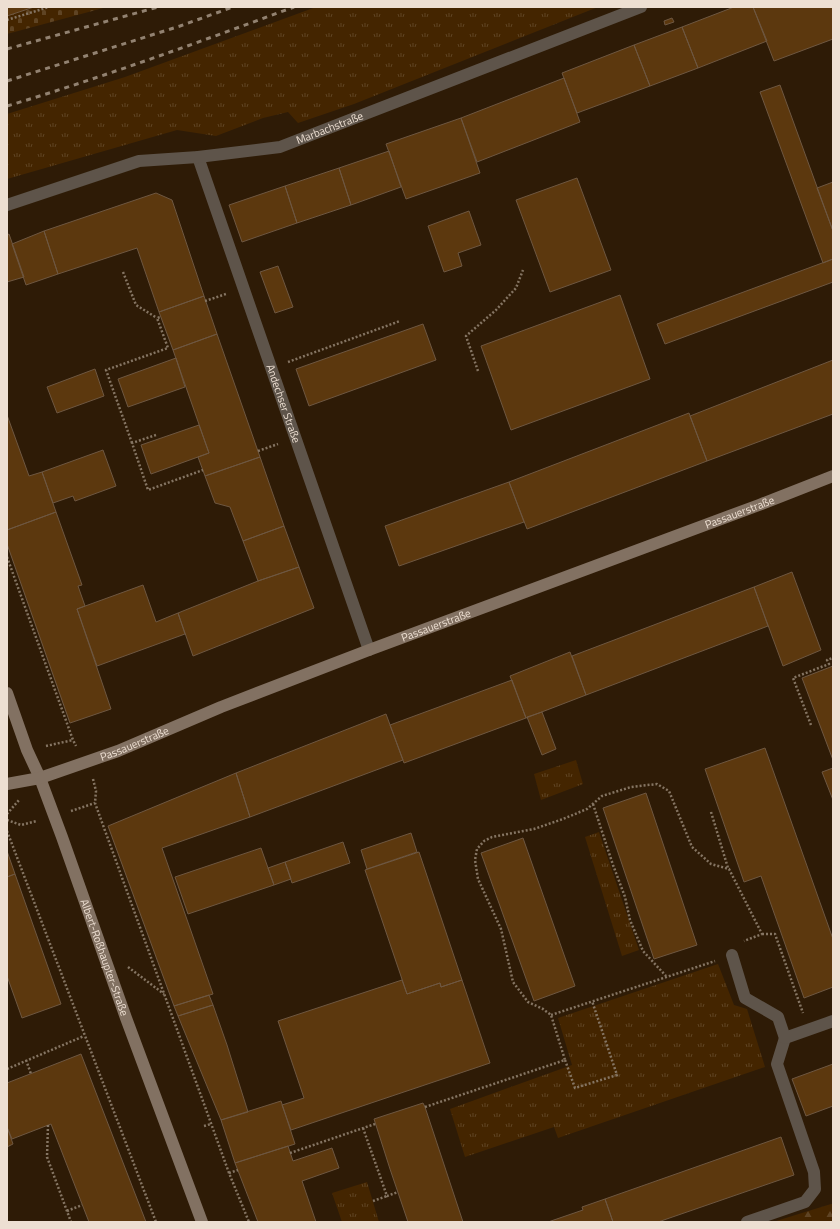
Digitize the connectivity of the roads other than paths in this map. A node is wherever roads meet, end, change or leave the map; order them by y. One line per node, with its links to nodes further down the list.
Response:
1 (641, 7): 2 (street, Marbachstraße)
2 (198, 157): 3 (street, Marbachstraße); 5 (street, Andechser Straße)
3 (7, 205)
4 (833, 476): 5 (street, Passauerstraße)
5 (369, 650): 7 (street, Passauerstraße)
6 (7, 693): 7 (street, Albert-Roßhaupter-Straße)
7 (40, 778): 8 (street, Passauerstraße); 12 (street, Albert-Roßhaupter-Straße)
8 (7, 784)
9 (732, 955): 11 (street)
10 (833, 1021): 11 (street)
11 (785, 1038): 13 (street)
12 (202, 1222)
13 (747, 1222)

